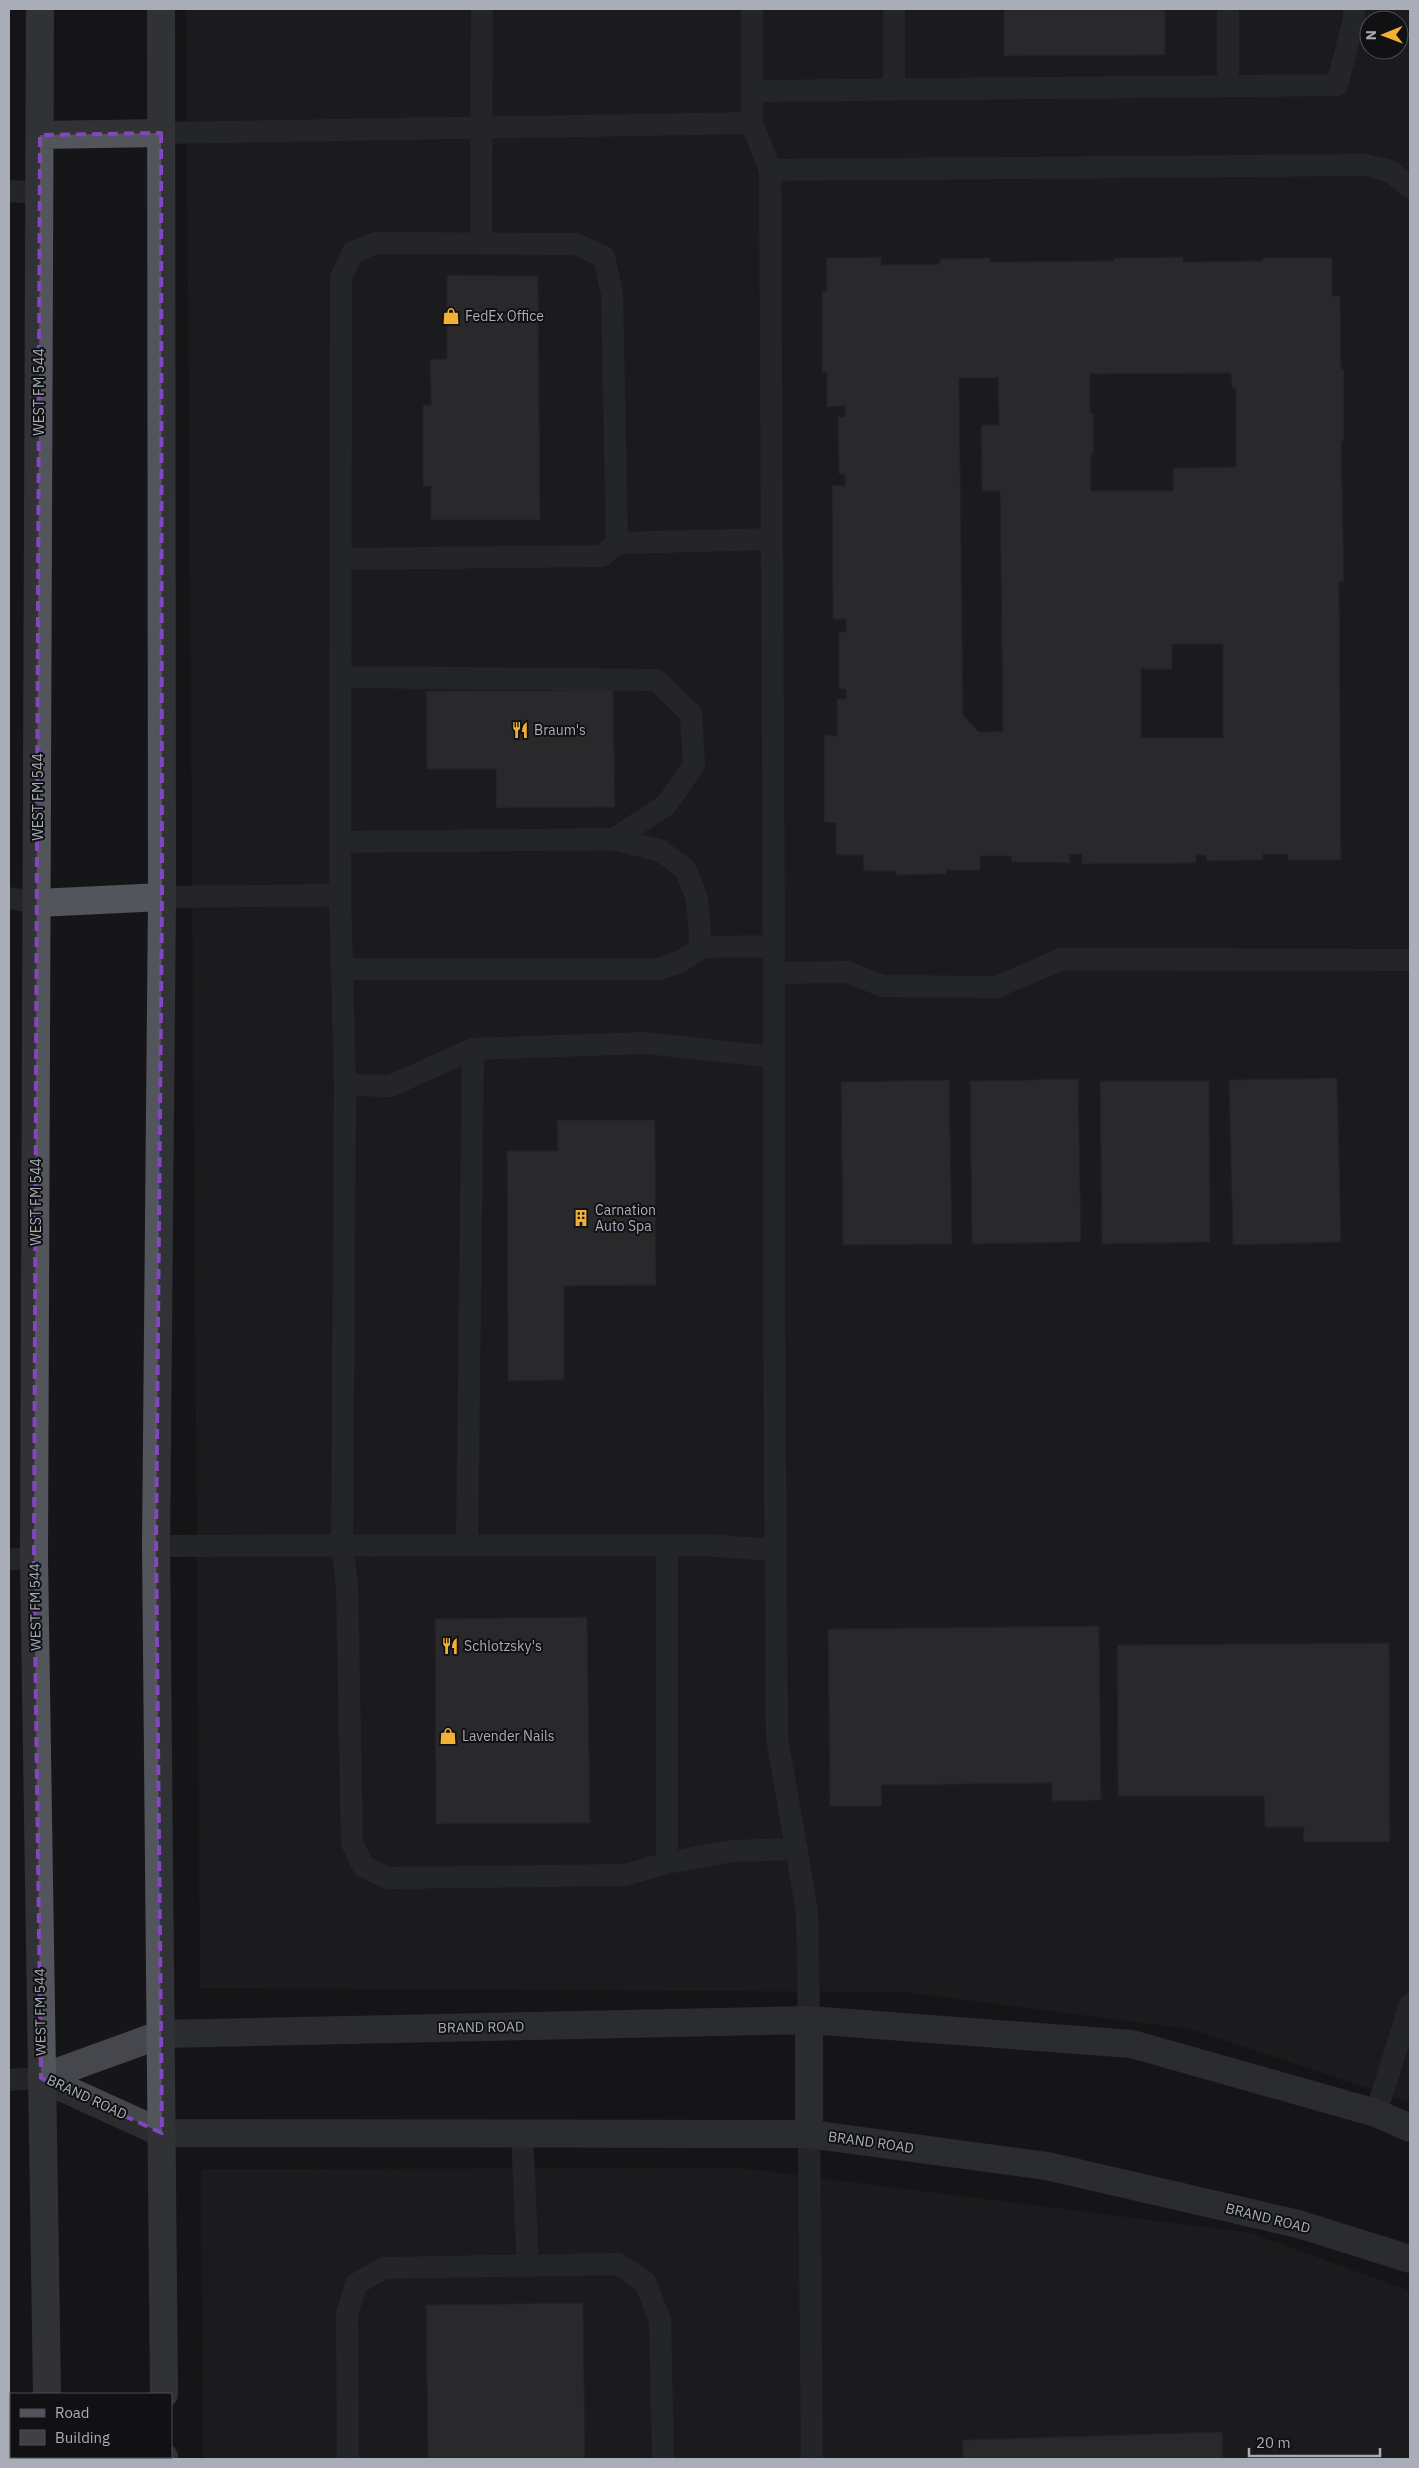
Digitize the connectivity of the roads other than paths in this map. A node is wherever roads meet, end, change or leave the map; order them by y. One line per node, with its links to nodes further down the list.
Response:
1 (40, 9): 14 (main road, WEST FM 544)
2 (161, 9): 13 (main road)
3 (482, 9): 12 (lane)
4 (752, 9): 10 (lane)
5 (894, 9): 9 (lane)
6 (1228, 9): 8 (lane)
7 (1354, 9): 8 (lane)
8 (1228, 86): 9 (lane)
9 (894, 89): 10 (lane)
10 (752, 91): 11 (lane)
11 (752, 123): 12 (lane); 15 (lane)
12 (481, 129): 13 (lane); 19 (lane)
13 (161, 133): 14 (main road); 27 (main road)
14 (40, 135): 18 (main road, WEST FM 544)
15 (770, 170): 16 (lane); 20 (lane)
16 (1410, 188)
17 (9, 191): 18 (lane)
18 (40, 193): 29 (main road, WEST FM 544)
19 (481, 244): 21 (lane); 22 (lane)
20 (771, 539): 21 (lane); 31 (lane)
21 (617, 543): 22 (lane)
22 (341, 559): 23 (lane)
23 (342, 677): 24 (lane); 25 (lane)
24 (614, 839): 25 (lane); 30 (lane)
25 (341, 842): 26 (lane)
26 (340, 895): 27 (lane); 33 (lane)
27 (162, 897): 29 (main road); 41 (main road)
28 (9, 898): 29 (lane)
29 (38, 903): 43 (main road, WEST FM 544)
30 (701, 946): 31 (lane); 33 (lane)
31 (774, 946): 34 (lane)
32 (1410, 960): 34 (lane)
33 (343, 969): 37 (lane)
34 (774, 973): 36 (lane)
35 (473, 1049): 36 (lane); 37 (lane); 39 (lane)
36 (774, 1057): 42 (lane)
37 (345, 1085): 38 (lane)
38 (342, 1544): 39 (lane); 41 (lane); 45 (lane)
39 (467, 1545): 40 (lane)
40 (667, 1545): 42 (lane); 45 (lane)
41 (156, 1546): 48 (main road)
42 (775, 1550): 44 (lane)
43 (21, 1559): 49 (main road, WEST FM 544)
44 (798, 1849): 45 (lane); 47 (lane)
45 (667, 1863)
46 (1410, 2005): 51 (lane)
47 (809, 2020): 48 (main road, BRAND ROAD); 51 (main road, BRAND ROAD); 55 (main road)
48 (162, 2034): 49 (main road, BRAND ROAD); 53 (main road)
49 (41, 2078): 50 (lane); 53 (main road, BRAND ROAD); 58 (main road, WEST FM 544)
50 (9, 2080)
51 (1376, 2113): 52 (main road, BRAND ROAD)
52 (1410, 2128)
53 (162, 2132): 54 (main road, BRAND ROAD); 59 (main road)
54 (522, 2134): 55 (main road, BRAND ROAD); 57 (lane)
55 (809, 2134): 56 (main road, BRAND ROAD); 62 (lane)
56 (1410, 2259)
57 (528, 2267): 60 (lane); 61 (lane)
58 (47, 2393)
59 (164, 2393)
60 (348, 2459)
61 (663, 2459)
62 (812, 2459)

